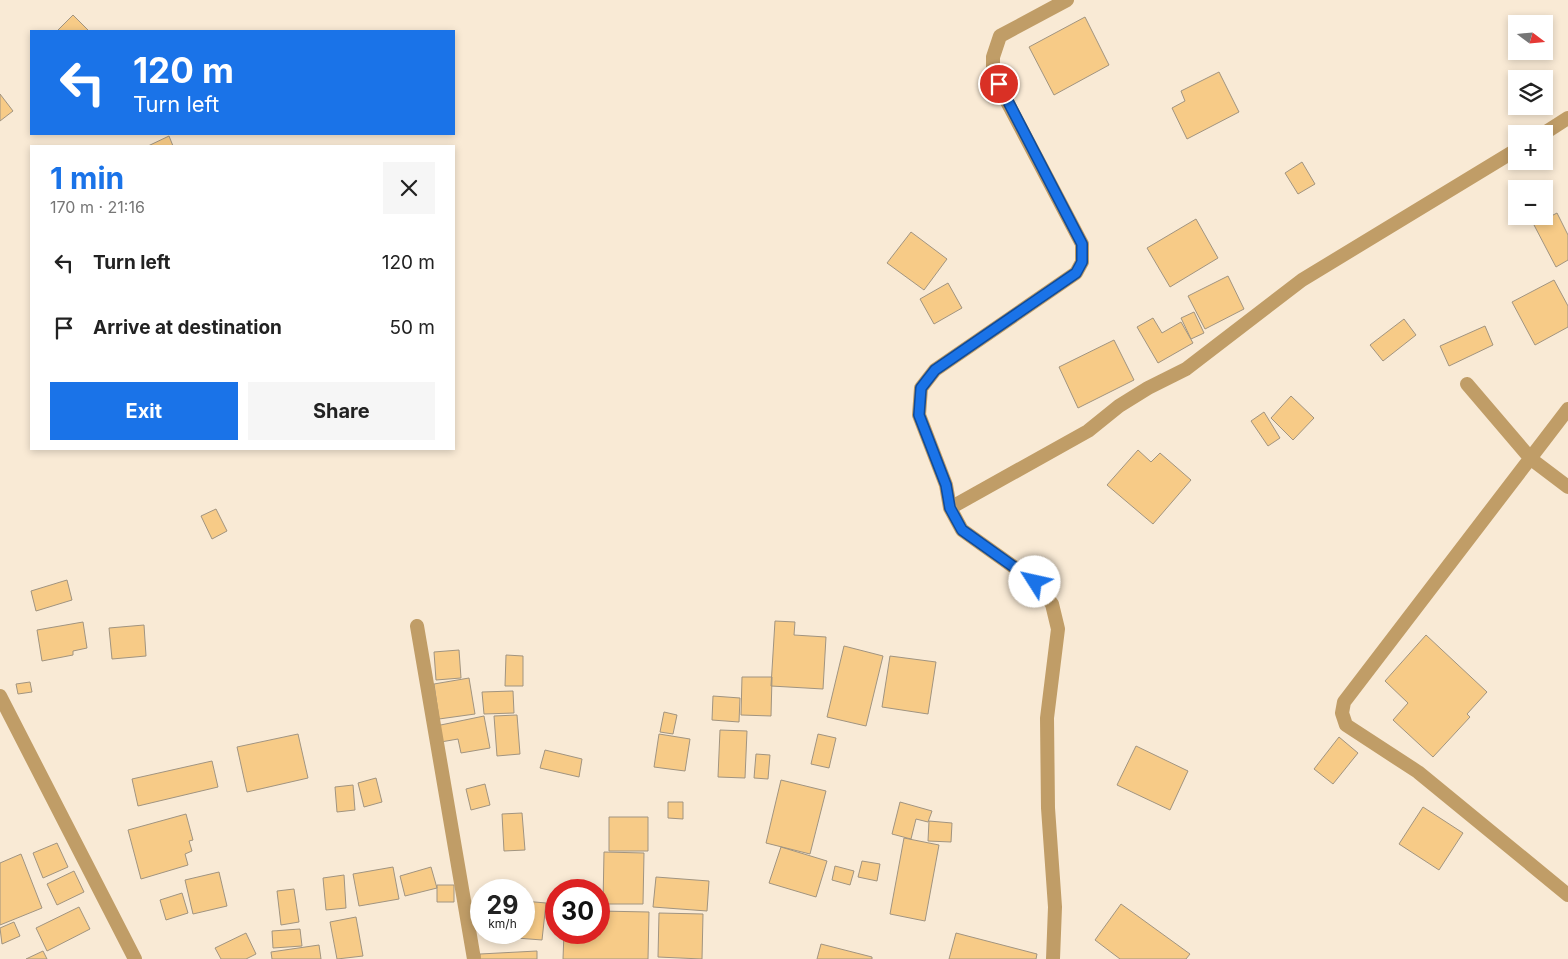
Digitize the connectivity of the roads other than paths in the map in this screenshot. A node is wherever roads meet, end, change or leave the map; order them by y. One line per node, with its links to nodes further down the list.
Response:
1 (1067, 0): 9 (street)
2 (1568, 118): 3 (street)
3 (1553, 128)
4 (1508, 155): 9 (street)
5 (1467, 384): 7 (street)
6 (1568, 410): 7 (street)
7 (1531, 459): 8 (street); 12 (street)
8 (1568, 487)
9 (950, 508): 15 (street)
10 (417, 626): 14 (street)
11 (0, 696): 13 (street)
12 (1568, 895)
13 (135, 959)
14 (474, 959)
15 (1052, 959)

